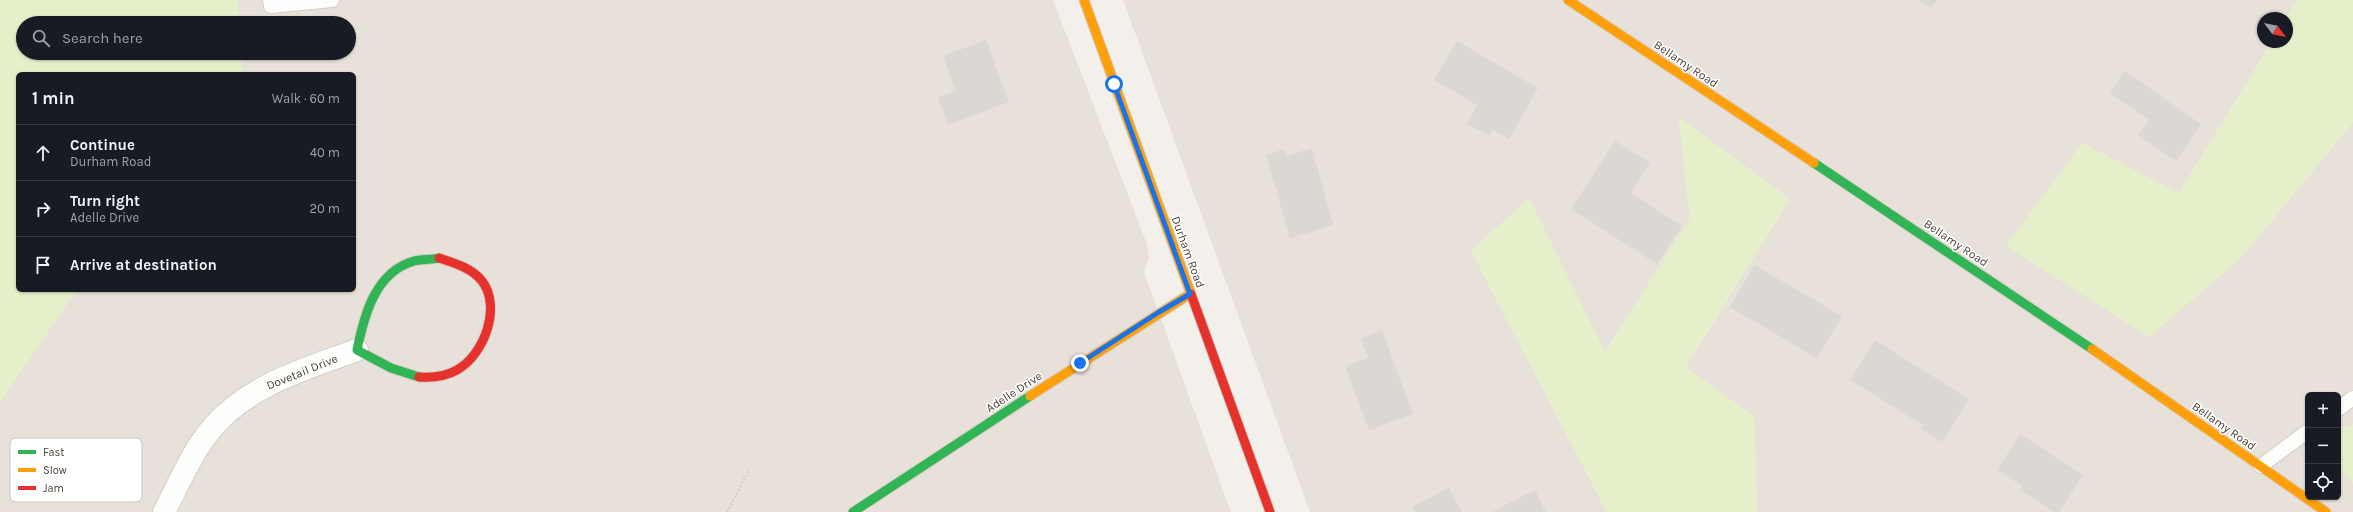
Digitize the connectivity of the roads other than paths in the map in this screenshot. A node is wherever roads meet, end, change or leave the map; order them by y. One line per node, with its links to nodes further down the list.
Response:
1 (270, 0): 2 (lane)
2 (332, 0)
3 (1084, 0): 5 (street, Durham Road)
4 (1568, 0): 10 (street, Bellamy Road)
5 (1190, 294): 12 (street, Adelle Drive); 13 (street, Durham Road)
6 (357, 350): 6 (street); 11 (street, Dovetail Drive)
7 (2353, 398): 8 (lane)
8 (2341, 407)
9 (2305, 433): 10 (lane)
10 (2261, 466): 14 (street, Bellamy Road)
11 (164, 512)
12 (853, 512)
13 (1270, 512)
14 (2326, 512)

